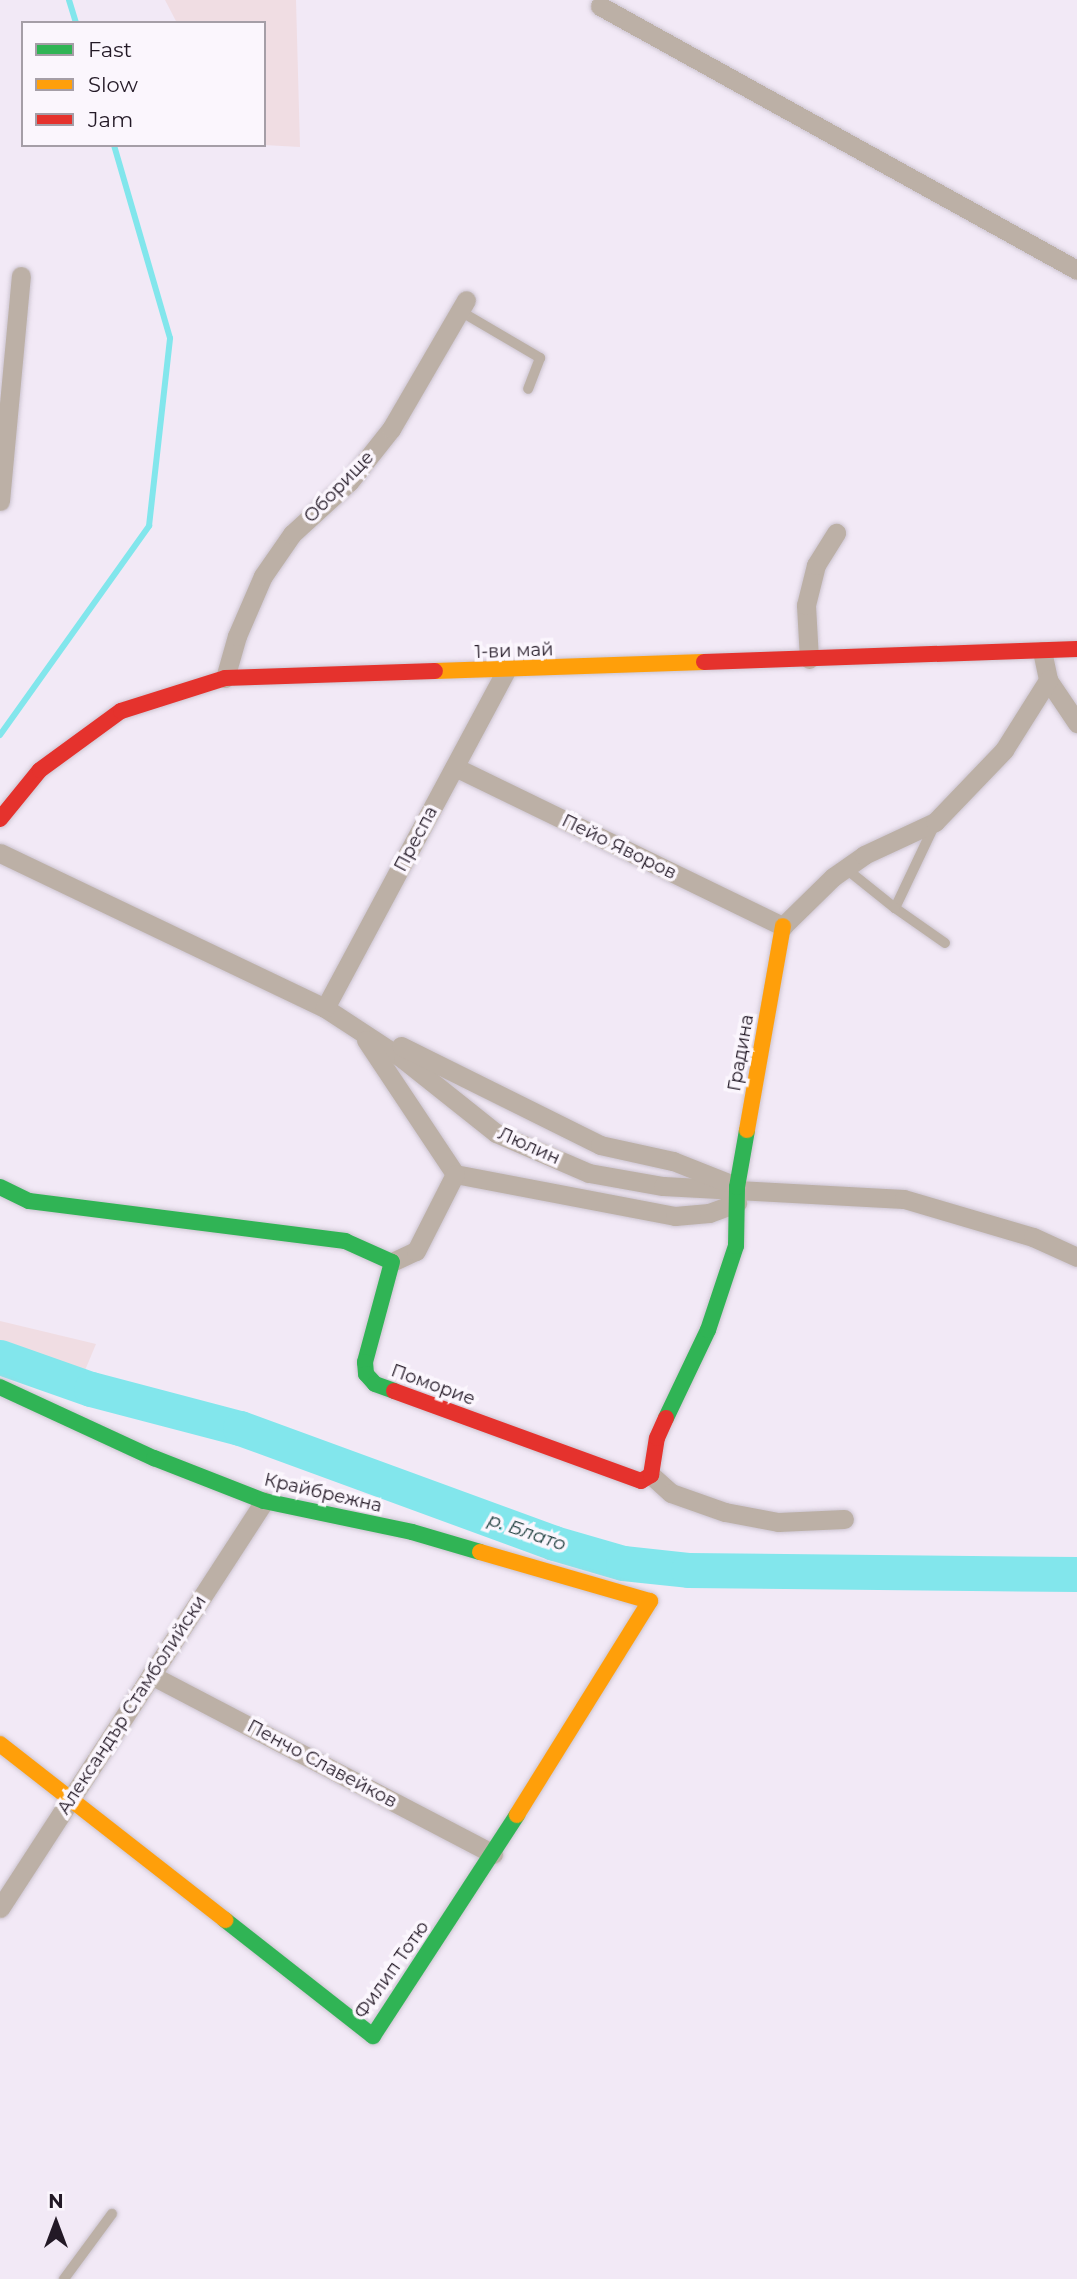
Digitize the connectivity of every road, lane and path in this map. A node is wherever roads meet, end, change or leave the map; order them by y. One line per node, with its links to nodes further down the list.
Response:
1 (600, 6): 2 (street)
2 (1077, 270)
3 (21, 276): 6 (street)
4 (463, 305): 5 (lane); 12 (street, Оборище)
5 (528, 389)
6 (0, 501)
7 (836, 533): 10 (street)
8 (1077, 649): 9 (street, 1-ви май)
9 (1042, 651): 10 (street, 1-ви май); 13 (street)
10 (809, 659): 11 (street, 1-ви май)
11 (506, 670): 12 (street, 1-ви май); 15 (street, Преспа)
12 (225, 678): 16 (street, 1-ви май)
13 (1048, 680): 14 (street); 17 (street)
14 (1077, 723)
15 (455, 767): 21 (street, Пейо Яворов); 23 (street, Преспа)
16 (0, 819)
17 (935, 822): 19 (street); 20 (lane)
18 (0, 853): 23 (street, Люлин)
19 (845, 868): 20 (lane); 21 (street)
20 (895, 908): 22 (lane)
21 (783, 926): 28 (street, Градина)
22 (945, 943)
23 (325, 1008): 24 (street, Люлин)
24 (343, 1021): 25 (street, Люлин); 28 (street)
25 (364, 1036): 26 (street); 28 (street, Люлин)
26 (455, 1174): 28 (street); 30 (street)
27 (0, 1187): 30 (street)
28 (737, 1195): 29 (street, Люлин); 32 (street)
29 (1077, 1257)
30 (392, 1262): 32 (street, Поморие)
31 (0, 1387): 33 (street, Крайбрежна)
32 (651, 1475): 34 (street)
33 (264, 1501): 35 (street, Крайбрежна); 36 (street, Александър Стамболийски)
34 (844, 1519)
35 (650, 1601): 39 (street, Филип Тотю)
36 (151, 1675): 38 (street, Александър Стамболийски); 39 (street, Пенчо Славейков)
37 (0, 1744): 38 (street, Филип Тотю)
38 (71, 1800): 39 (street, Филип Тотю); 40 (street, Александър Стамболийски)
39 (493, 1854)
40 (0, 1908)
41 (111, 2214): 42 (lane)
42 (64, 2279)

